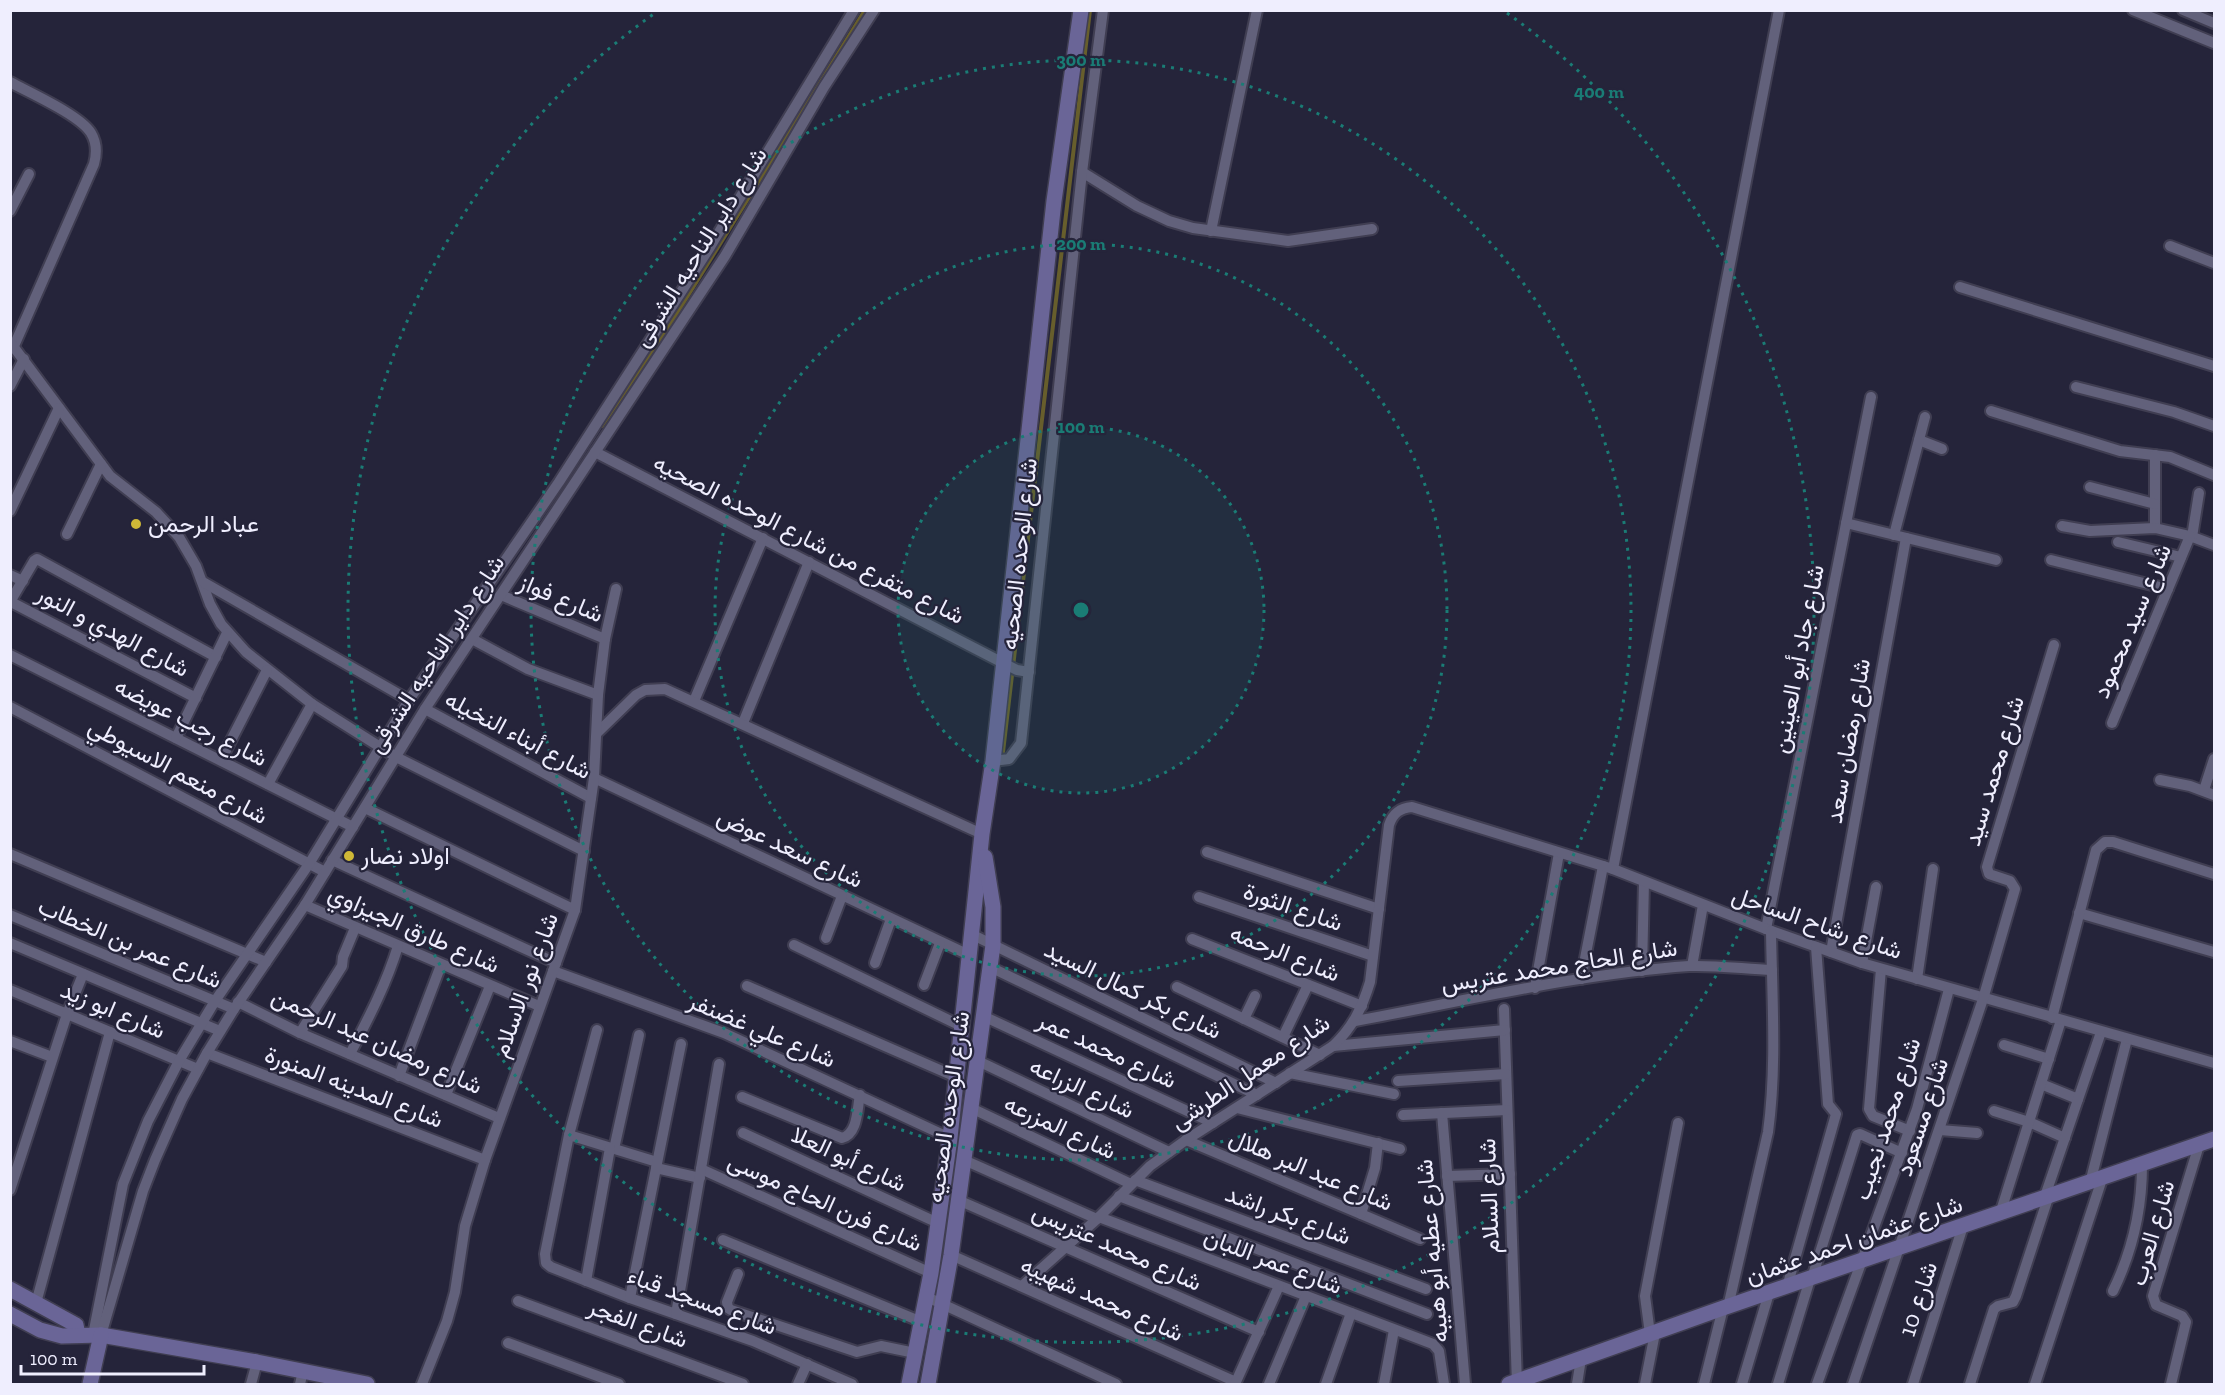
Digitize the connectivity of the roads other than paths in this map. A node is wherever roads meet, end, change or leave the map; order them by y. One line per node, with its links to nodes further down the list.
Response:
1 (854, 10): 72 (street, شارع داير الناحيه الشرقى)
2 (874, 10): 32 (street, شارع داير الناحيه الشرقى)
3 (1081, 10): 67 (street, شارع الوحده الصحيه)
4 (1103, 10): 12 (street, شارع الوحده الصحيه)
5 (1257, 10): 16 (street)
6 (1779, 10): 102 (street)
7 (2133, 10): 10 (street)
8 (2183, 10): 9 (street)
9 (2214, 23)
10 (2214, 43)
11 (10, 82): 20 (street)
12 (1082, 172): 16 (street); 69 (street, شارع الوحده الصحيه)
13 (29, 174): 14 (street)
14 (10, 211)
15 (1372, 228): 16 (street)
16 (1211, 231)
17 (2170, 246): 18 (street)
18 (2214, 263)
19 (1960, 287): 22 (street)
20 (12, 344): 21 (street)
21 (24, 359): 23 (street); 26 (street)
22 (2214, 366)
23 (10, 386)
24 (2076, 387): 29 (street)
25 (1871, 397): 40 (street, شارع جاد أبو العينين)
26 (59, 408): 34 (street); 39 (street)
27 (1991, 411): 33 (street)
28 (1925, 417): 30 (street)
29 (2214, 426)
30 (1919, 440): 31 (street); 44 (street)
31 (1942, 449)
32 (596, 452): 46 (street, شارع متفرع من شارع الوحده الصحيه); 59 (street, شارع داير الناحيه الشرقى)
33 (2155, 455): 35 (street); 38 (street)
34 (101, 464): 43 (street); 56 (street)
35 (2214, 475)
36 (2090, 487): 38 (street)
37 (2199, 493): 45 (street, شارع سيد محمود)
38 (2155, 504): 42 (street)
39 (10, 511)
40 (1846, 523): 44 (street); 118 (street, شارع جاد أبو العينين)
41 (2062, 526): 42 (street)
42 (2156, 528): 45 (street)
43 (67, 534)
44 (1894, 535): 47 (street)
45 (2191, 536): 49 (street); 50 (street, شارع سيد محمود)
46 (762, 538): 53 (street, شارع متفرع من شارع الوحده الصحيه); 73 (street)
47 (1906, 538): 51 (street); 128 (street, شارع رمضان سعد)
48 (2118, 542): 50 (street)
49 (2214, 545)
50 (2181, 557): 58 (street, شارع سيد محمود)
51 (1996, 560)
52 (2051, 560): 58 (street)
53 (809, 562): 67 (street, شارع متفرع من شارع الوحده الصحيه); 77 (street)
54 (10, 576): 55 (street)
55 (22, 581): 60 (street); 66 (street)
56 (203, 582): 61 (street); 72 (street)
57 (616, 589): 63 (street, شارع نور الاسلام)
58 (2168, 589): 78 (street, شارع سيد محمود)
59 (501, 595): 62 (street, شارع داير الناحيه الشرقى); 63 (street, شارع فواز)
60 (11, 602): 71 (street, شارع الهدي و النور)
61 (227, 633): 66 (street); 68 (street)
62 (472, 639): 70 (street); 76 (street, شارع داير الناحيه الشرقى)
63 (605, 639): 70 (street, شارع نور الاسلام)
64 (2054, 645): 155 (street, شارع محمد سيد)
65 (10, 655): 80 (street, شارع رجب عويضه)
66 (216, 657): 71 (street)
67 (1009, 666): 69 (street, شارع متفرع من شارع الوحده الصحيه); 85 (street, شارع الوحده الصحيه)
68 (267, 670): 74 (street); 84 (street)
69 (1029, 672): 85 (street, شارع الوحده الصحيه)
70 (598, 695): 79 (street, شارع نور الاسلام)
71 (196, 698): 80 (street)
72 (410, 700): 81 (street, شارع داير الناحيه الشرقى)
73 (694, 701): 77 (street); 79 (street)
74 (312, 704): 81 (street); 88 (street)
75 (10, 707): 101 (street, شارع منعم الاسيوطي)
76 (424, 709): 82 (street, شارع داير الناحيه الشرقى); 90 (street, شارع أبناء النخيله)
77 (743, 723): 95 (street)
78 (2112, 723)
79 (597, 733): 86 (street, شارع نور الاسلام)
80 (176, 738): 84 (street, شارع رجب عويضه)
81 (380, 748): 82 (street); 93 (street, شارع داير الناحيه الشرقى)
82 (396, 757): 92 (street, شارع داير الناحيه الشرقى); 96 (street)
83 (2214, 759): 89 (street)
84 (220, 760): 88 (street, شارع رجب عويضه)
85 (993, 761): 95 (street, شارع الوحده الصحيه)
86 (594, 778): 90 (street, شارع نور الاسلام); 108 (street, شارع سعد عوض)
87 (2160, 780): 89 (street)
88 (268, 784): 93 (street, شارع رجب عويضه)
89 (2209, 792)
90 (591, 798): 96 (street, شارع نور الاسلام)
91 (1412, 807): 98 (street, شارع رشاح الساحل); 112 (street, شارع معمل الطرشى)
92 (365, 808): 94 (street, شارع داير الناحيه الشرقى); 113 (street)
93 (338, 819): 94 (street, شارع رجب عويضه); 101 (street, شارع داير الناحيه الشرقى)
94 (353, 827): 100 (street, شارع داير الناحيه الشرقى)
95 (982, 834): 119 (street, شارع الوحده الصحيه); 125 (street, شارع الوحده الصحيه)
96 (584, 851): 113 (street, شارع نور الاسلام)
97 (1207, 852): 112 (street)
98 (1559, 853): 102 (street, شارع رشاح الساحل); 151 (street)
99 (10, 854): 130 (street)
100 (332, 860): 104 (street, شارع داير الناحيه الشرقى); 138 (street, شارع علي غضنفر)
101 (309, 864): 104 (street, شارع منعم الاسيوطي); 130 (street, شارع داير الناحيه الشرقى)
102 (1608, 868): 106 (street, شارع رشاح الساحل); 144 (street)
103 (1933, 869): 145 (street)
104 (325, 872): 110 (street, شارع داير الناحيه الشرقى)
105 (2214, 874): 114 (street)
106 (1644, 882): 111 (street, شارع رشاح الساحل); 142 (street)
107 (1876, 887): 135 (street)
108 (842, 896): 116 (street, شارع سعد عوض); 120 (street)
109 (1199, 897): 132 (street, شارع الثورة)
110 (304, 904): 117 (street, شارع طارق الجيزاوي); 133 (street, شارع داير الناحيه الشرقى)
111 (1703, 904): 118 (street, شارع رشاح الساحل); 137 (street)
112 (1379, 909): 132 (street, شارع معمل الطرشى)
113 (575, 910): 138 (street, شارع نور الاسلام)
114 (2079, 913): 129 (street); 164 (street)
115 (10, 915): 156 (street, شارع عمر بن الخطاب)
116 (891, 919): 123 (street, شارع سعد عوض); 134 (street)
117 (355, 928): 126 (street, شارع طارق الجيزاوي); 173 (street)
118 (1768, 930): 127 (street, شارع رشاح الساحل); 141 (street, شارع جاد أبو العينين)
119 (971, 934): 125 (street, شارع بكر كمال السيد); 131 (street, شارع الوحده الصحيه)
120 (826, 938)
121 (1192, 939): 147 (street, شارع الرحمه)
122 (10, 943): 143 (street)
123 (940, 943): 131 (street, شارع سعد عوض); 146 (street)
124 (794, 945): 167 (street)
125 (993, 945): 139 (street, شارع الوحده الصحيه); 196 (street, شارع بكر كمال السيد)
126 (398, 946): 136 (street, شارع طارق الجيزاوي); 182 (street)
127 (1816, 947): 128 (street, شارع رشاح الساحل); 261 (street)
128 (1831, 952): 135 (street, شارع رشاح الساحل)
129 (2214, 952)
130 (247, 954): 133 (street); 156 (street, شارع داير الناحيه الشرقى)
131 (969, 955): 167 (street, شارع الوحده الصحيه)
132 (1373, 956): 159 (street, شارع معمل الطرشى)
133 (266, 962): 157 (street, شارع داير الناحيه الشرقى)
134 (875, 963)
135 (1862, 963): 140 (street, شارع رشاح الساحل)
136 (441, 964): 148 (street, شارع طارق الجيزاوي); 193 (street)
137 (1692, 966): 141 (street, شارع الحاج محمد عتريس); 142 (street, شارع الحاج محمد عتريس)
138 (554, 967): 158 (street, شارع نور الاسلام); 200 (street, شارع علي غضنفر)
139 (990, 967): 162 (street, شارع الوحده الصحيه); 201 (street)
140 (1881, 969): 145 (street, شارع رشاح الساحل); 217 (street)
141 (1772, 970): 272 (street, شارع جاد أبو العينين)
142 (1642, 971): 144 (street, شارع الحاج محمد عتريس)
143 (83, 974): 161 (street); 166 (street)
144 (1581, 979): 151 (street, شارع الحاج محمد عتريس)
145 (1917, 979): 152 (street, شارع رشاح الساحل)
146 (924, 985)
147 (1308, 985): 159 (street, شارع الرحمه); 175 (street)
148 (490, 986): 158 (street, شارع طارق الجيزاوي); 199 (street)
149 (747, 986): 194 (street)
150 (1177, 987): 163 (street)
151 (1535, 988): 165 (street, شارع الحاج محمد عتريس)
152 (1949, 989): 155 (street, شارع رشاح الساحل); 217 (street, شارع محمد نجيب)
153 (10, 990): 161 (street, شارع ابو زيد)
154 (1255, 996): 163 (street)
155 (1983, 999): 164 (street, شارع رشاح الساحل); 216 (street, شارع مسعود)
156 (215, 1002): 157 (street, شارع عمر بن الخطاب); 166 (street, شارع داير الناحيه الشرقى)
157 (236, 1006): 170 (street, شارع داير الناحيه الشرقى); 173 (street, شارع رمضان عبد الرحمن)
158 (539, 1006): 210 (street, شارع نور الاسلام)
159 (1362, 1006): 165 (street, شارع معمل الطرشى)
160 (1504, 1009): 169 (street, شارع السلام)
161 (66, 1014): 171 (street, شارع ابو زيد); 184 (street)
162 (983, 1017): 187 (street, شارع الوحده الصحيه); 213 (street, شارع محمد عمر)
163 (1245, 1019): 175 (street)
164 (2056, 1019): 172 (street, شارع رشاح الساحل); 185 (street)
165 (1355, 1021): 180 (street, شارع معمل الطرشى)
166 (201, 1024): 170 (street); 186 (street, شارع داير الناحيه الشرقى)
167 (962, 1026): 194 (street, شارع الوحده الصحيه)
168 (597, 1030): 220 (street)
169 (1505, 1030): 180 (street); 192 (street, شارع السلام)
170 (220, 1031): 181 (street, شارع داير الناحيه الشرقى)
171 (110, 1032): 186 (street, شارع ابو زيد); 270 (street)
172 (2102, 1032): 176 (street, شارع رشاح الساحل); 203 (street)
173 (300, 1033): 182 (street, شارع رمضان عبد الرحمن)
174 (639, 1035): 227 (street)
175 (1283, 1037): 183 (street)
176 (2127, 1039): 188 (street, شارع رشاح الساحل); 238 (street)
177 (10, 1041): 184 (street)
178 (681, 1044): 233 (street)
179 (2004, 1045): 185 (street)
180 (1333, 1046): 183 (street, شارع معمل الطرشى)
181 (207, 1053): 190 (street, شارع داير الناحيه الشرقى); 231 (street, شارع المدينه المنورة)
182 (350, 1054): 193 (street, شارع رمضان عبد الرحمن)
183 (1320, 1055): 191 (street, شارع معمل الطرشى)
184 (52, 1057): 240 (street)
185 (2049, 1059): 197 (street)
186 (179, 1061): 190 (street, شارع ابو زيد); 281 (street, شارع داير الناحيه الشرقى)
187 (978, 1061): 205 (street, شارع الوحده الصحيه); 229 (street, شارع الزراعه)
188 (2214, 1063)
189 (719, 1064): 235 (street)
190 (198, 1070): 281 (street, شارع داير الناحيه الشرقى)
191 (1290, 1073): 196 (street, شارع معمل الطرشى); 198 (street)
192 (1506, 1074): 195 (street); 206 (street, شارع السلام)
193 (399, 1076): 199 (street, شارع رمضان عبد الرحمن)
194 (956, 1077): 211 (street, شارع الوحده الصحيه)
195 (1398, 1081)
196 (1276, 1083): 201 (street, شارع معمل الطرشى)
197 (2041, 1084): 203 (street); 212 (street)
198 (1394, 1094)
199 (446, 1095): 210 (street, شارع رمضان عبد الرحمن)
200 (860, 1095): 202 (street); 221 (street, شارع علي غضنفر)
201 (1257, 1095): 204 (street, شارع معمل الطرشى)
202 (742, 1097)
203 (2078, 1099): 222 (street)
204 (1237, 1107): 213 (street, شارع معمل الطرشى); 225 (street)
205 (971, 1108): 215 (street, شارع الوحده الصحيه); 239 (street, شارع المزرعه)
206 (1507, 1110): 208 (street); 236 (street, شارع السلام)
207 (1994, 1111): 212 (street)
208 (1442, 1113): 209 (street); 237 (street, شارع عطيه أبو هيبه)
209 (1403, 1115)
210 (499, 1118): 231 (street, شارع نور الاسلام)
211 (951, 1121): 215 (street); 221 (street, شارع الوحده الصحيه)
212 (2030, 1122): 222 (street); 245 (street)
213 (1213, 1123): 223 (street, شارع معمل الطرشى)
214 (1678, 1123): 280 (street)
215 (969, 1124): 232 (street, شارع الوحده الصحيه)
216 (1940, 1130): 219 (street); 252 (street, شارع مسعود)
217 (1910, 1131): 230 (street, شارع محمد نجيب)
218 (743, 1133): 247 (street, شارع أبو العلا)
219 (1977, 1133)
220 (569, 1135): 227 (street, شارع فرن الحاج موسى); 258 (street, شارع مسجد قباء)
221 (950, 1138): 247 (street, شارع الوحده الصحيه)
222 (2065, 1138): 242 (street)
223 (1186, 1140): 229 (street, شارع معمل الطرشى); 244 (street, شارع عبد البر هلال)
224 (2214, 1140): 226 (street, شارع عثمان احمد عثمان)
225 (1378, 1143): 228 (street); 244 (street)
226 (2199, 1145): 234 (street, شارع عثمان احمد عثمان); 318 (street, شارع العرب)
227 (612, 1148): 233 (street, شارع فرن الحاج موسى); 258 (street)
228 (1400, 1149)
229 (1169, 1152): 239 (street, شارع معمل الطرشى)
230 (1902, 1153): 254 (street, شارع محمد نجيب); 257 (street)
231 (485, 1160): 294 (street, شارع نور الاسلام)
232 (964, 1160): 243 (street, شارع الوحده الصحيه); 246 (street, شارع عمر اللبان)
233 (656, 1165): 235 (street, شارع فرن الحاج موسى); 268 (street)
234 (2142, 1165): 238 (street, شارع عثمان احمد عثمان); 264 (street)
235 (700, 1173): 255 (street, شارع فرن الحاج موسى); 275 (street)
236 (1510, 1174): 237 (street); 307 (street, شارع السلام)
237 (1447, 1176): 306 (street, شارع عطيه أبو هيبه)
238 (2096, 1181): 242 (street, شارع عثمان احمد عثمان); 317 (street)
239 (1133, 1182): 241 (street, شارع معمل الطرشى); 263 (street, شارع بكر راشد)
240 (10, 1190)
241 (1119, 1196): 246 (street, شارع معمل الطرشى); 276 (street)
242 (2046, 1198): 245 (street, شارع عثمان احمد عثمان); 316 (street)
243 (958, 1200): 251 (street, شارع محمد عتريس); 253 (street, شارع الوحده الصحيه)
244 (1361, 1214): 249 (street, شارع عبد البر هلال)
245 (2000, 1214): 248 (street, شارع عثمان احمد عثمان)
246 (1098, 1218): 251 (street, شارع معمل الطرشى); 260 (street, شارع عمر اللبان)
247 (938, 1222): 255 (street, شارع الوحده الصحيه)
248 (1963, 1226): 252 (street, شارع عثمان احمد عثمان); 315 (street, شارع 10)
249 (1420, 1239)
250 (723, 1240): 277 (street)
251 (1066, 1248): 259 (street, شارع معمل الطرشى); 279 (street, شارع محمد عتريس)
252 (1901, 1248): 254 (street, شارع عثمان احمد عثمان); 314 (street, شارع مسعود)
253 (951, 1255): 259 (street, شارع محمد شهيبه); 271 (street, شارع الوحده الصحيه)
254 (1861, 1261): 257 (street, شارع عثمان احمد عثمان); 313 (street, شارع محمد نجيب)
255 (931, 1273): 267 (street, شارع الوحده الصحيه)
256 (738, 1274): 283 (street)
257 (1811, 1278): 261 (street, شارع عثمان احمد عثمان); 312 (street)
258 (586, 1281): 268 (street, شارع مسجد قباء)
259 (1022, 1286): 290 (street, شارع محمد شهيبه)
260 (1279, 1286): 266 (street, شارع عمر اللبان); 279 (street)
261 (1787, 1287): 265 (street, شارع عثمان احمد عثمان)
262 (10, 1289): 270 (street)
263 (1426, 1289)
264 (2113, 1291)
265 (1769, 1293): 272 (street, شارع عثمان احمد عثمان); 311 (street)
266 (1306, 1296): 273 (street, شارع عمر اللبان); 302 (street)
267 (927, 1297): 271 (street); 277 (street, شارع الوحده الصحيه)
268 (630, 1298): 275 (street, شارع مسجد قباء)
269 (518, 1301): 296 (street, شارع الفجر)
270 (36, 1303): 281 (street)
271 (942, 1305): 300 (street, شارع الوحده الصحيه); 301 (street)
272 (1726, 1307): 280 (street, شارع عثمان احمد عثمان); 310 (street, شارع جاد أبو العينين)
273 (1350, 1313): 278 (street, شارع عمر اللبان); 303 (street)
274 (10, 1314): 281 (street)
275 (676, 1314): 286 (street, شارع مسجد قباء)
276 (1428, 1314)
277 (922, 1322): 283 (street, شارع الوحده الصحيه)
278 (1394, 1330): 304 (street); 305 (street, شارع عمر اللبان)
279 (1259, 1332): 290 (street)
280 (1652, 1334): 284 (street, شارع عثمان احمد عثمان); 309 (street)
281 (91, 1335): 285 (street); 291 (street, شارع داير الناحيه الشرقى)
282 (508, 1343): 288 (street)
283 (915, 1353): 299 (street, شارع الوحده الصحيه)
284 (1581, 1359): 307 (street, شارع عثمان احمد عثمان); 308 (street)
285 (257, 1362): 287 (street); 292 (street)
286 (807, 1364): 297 (street); 298 (street, شارع مسجد قباء)
287 (301, 1378): 289 (street)
288 (588, 1379): 295 (street)
289 (346, 1382): 293 (street)
290 (1236, 1383)
291 (90, 1384)
292 (251, 1384)
293 (367, 1384)
294 (422, 1384)
295 (619, 1384)
296 (744, 1384)
297 (798, 1384)
298 (852, 1384)
299 (909, 1384)
300 (928, 1384)
301 (1116, 1384)
302 (1269, 1384)
303 (1326, 1384)
304 (1384, 1384)
305 (1444, 1384)
306 (1465, 1384)
307 (1514, 1384)
308 (1577, 1384)
309 (1645, 1384)
310 (1704, 1384)
311 (1742, 1384)
312 (1778, 1384)
313 (1817, 1384)
314 (1853, 1384)
315 (1913, 1384)
316 (1970, 1384)
317 (2035, 1384)
318 (2171, 1384)

